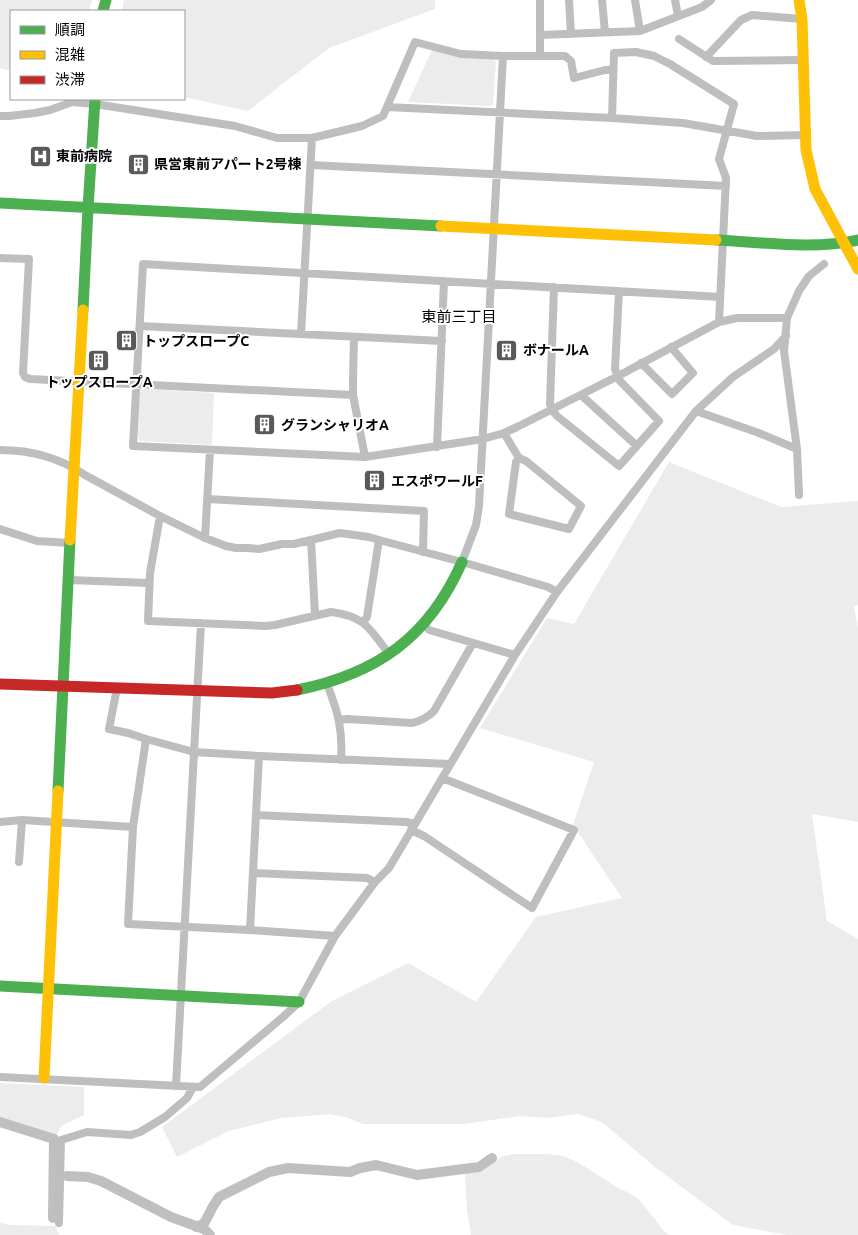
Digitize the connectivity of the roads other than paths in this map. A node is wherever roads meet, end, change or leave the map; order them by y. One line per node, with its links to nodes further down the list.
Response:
1 (540, 0): 13 (street)
2 (569, 0): 12 (street)
3 (602, 0): 11 (street)
4 (635, 0): 10 (street)
5 (676, 0): 8 (street)
6 (711, 0): 8 (street)
7 (799, 0): 9 (street)
8 (678, 16): 10 (street)
9 (802, 19): 17 (street); 18 (street)
10 (640, 31): 11 (street)
11 (605, 32): 12 (street)
12 (571, 34): 13 (street)
13 (540, 35): 16 (street)
14 (679, 39): 17 (street)
15 (503, 56): 16 (street); 21 (street); 22 (street)
16 (540, 56): 19 (street)
17 (706, 57): 18 (street)
18 (804, 60): 26 (street)
19 (613, 70): 24 (street); 25 (street)
20 (95, 101): 23 (street); 27 (street); 32 (street)
21 (388, 107): 22 (street); 27 (street)
22 (500, 112): 24 (street); 29 (street)
23 (0, 116)
24 (612, 118): 25 (street)
25 (727, 130): 26 (street); 30 (street)
26 (806, 135): 37 (street)
27 (312, 138): 28 (street)
28 (311, 165): 29 (street); 33 (street)
29 (497, 174): 30 (street); 34 (street)
30 (726, 186): 36 (street)
31 (0, 203): 32 (street)
32 (88, 208): 33 (street); 57 (street)
33 (308, 220): 34 (street); 41 (street)
34 (494, 229): 36 (street); 43 (street)
35 (858, 240): 37 (street)
36 (723, 241): 37 (street); 46 (street)
37 (844, 243): 40 (street)
38 (0, 258): 57 (street)
39 (824, 264): 47 (street)
40 (858, 269)
41 (304, 274): 42 (street); 49 (street); 50 (street)
42 (444, 281): 43 (street); 53 (street)
43 (492, 284): 44 (street); 64 (street)
44 (554, 287): 45 (street); 61 (street)
45 (619, 291): 46 (street); 56 (street)
46 (720, 297): 48 (street)
47 (787, 318): 48 (street); 51 (street)
48 (718, 322): 54 (street)
49 (140, 326): 50 (street); 58 (street)
50 (301, 334): 52 (street)
51 (786, 336): 62 (street); 67 (street)
52 (354, 337): 53 (street); 59 (street)
53 (442, 341): 65 (street)
54 (671, 347): 55 (street); 55 (street)
55 (641, 363): 56 (street)
56 (618, 376): 60 (street); 66 (street)
57 (80, 381): 58 (street); 72 (street)
58 (135, 384): 59 (street); 69 (street)
59 (353, 395): 70 (street)
60 (581, 395): 61 (street); 66 (street)
61 (552, 410): 63 (street); 66 (street)
62 (696, 411): 67 (street); 85 (street)
63 (504, 433): 64 (street); 71 (street)
64 (483, 439): 65 (street); 82 (street)
65 (437, 446): 70 (street)
66 (637, 446)
67 (797, 449): 73 (street)
68 (0, 450): 72 (street)
69 (210, 450): 70 (street); 74 (street)
70 (365, 457)
71 (519, 458): 71 (street)
72 (74, 468): 75 (street); 80 (street)
73 (799, 496)
74 (208, 499): 77 (street); 81 (street)
75 (160, 516): 77 (street); 84 (street)
76 (0, 529): 80 (street)
77 (205, 538): 78 (street)
78 (311, 540): 79 (street); 86 (street)
79 (379, 540): 81 (street); 87 (street)
80 (70, 543): 83 (street)
81 (422, 552): 82 (street)
82 (462, 562): 85 (street); 89 (street)
83 (69, 580): 84 (street); 95 (street)
84 (149, 583): 88 (street)
85 (557, 592): 92 (street)
86 (315, 615): 87 (street); 88 (street)
87 (363, 622): 91 (street)
88 (201, 623): 97 (street)
89 (423, 624): 90 (street); 91 (street)
90 (473, 644): 92 (street); 98 (street)
91 (389, 654): 94 (street)
92 (515, 655): 103 (street)
93 (0, 684): 95 (street)
94 (327, 684): 97 (street); 98 (street)
95 (64, 686): 96 (street); 108 (street)
96 (117, 688): 97 (street); 99 (street)
97 (197, 690): 100 (street)
98 (339, 720): 102 (street)
99 (146, 739): 100 (street); 109 (street)
100 (194, 752): 101 (street); 114 (street)
101 (259, 756): 102 (street); 105 (street)
102 (341, 760): 103 (street)
103 (450, 764): 104 (street)
104 (442, 778): 110 (street); 110 (street)
105 (256, 815): 110 (street); 112 (street)
106 (22, 820): 107 (street); 108 (street); 111 (street)
107 (0, 822)
108 (56, 822): 109 (street); 118 (street)
109 (133, 827): 114 (street)
110 (413, 827): 113 (street)
111 (19, 862)
112 (253, 873): 113 (street); 115 (street)
113 (375, 882): 116 (street)
114 (185, 928): 115 (street); 119 (street)
115 (250, 930): 116 (street)
116 (335, 936): 120 (street)
117 (0, 986): 118 (street)
118 (48, 988): 119 (street); 122 (street)
119 (182, 996): 120 (street); 123 (street)
120 (299, 1002): 124 (street)
121 (0, 1077): 122 (street)
122 (44, 1078): 123 (street)
123 (176, 1086): 124 (street)
124 (193, 1087): 125 (street)
125 (59, 1223)

